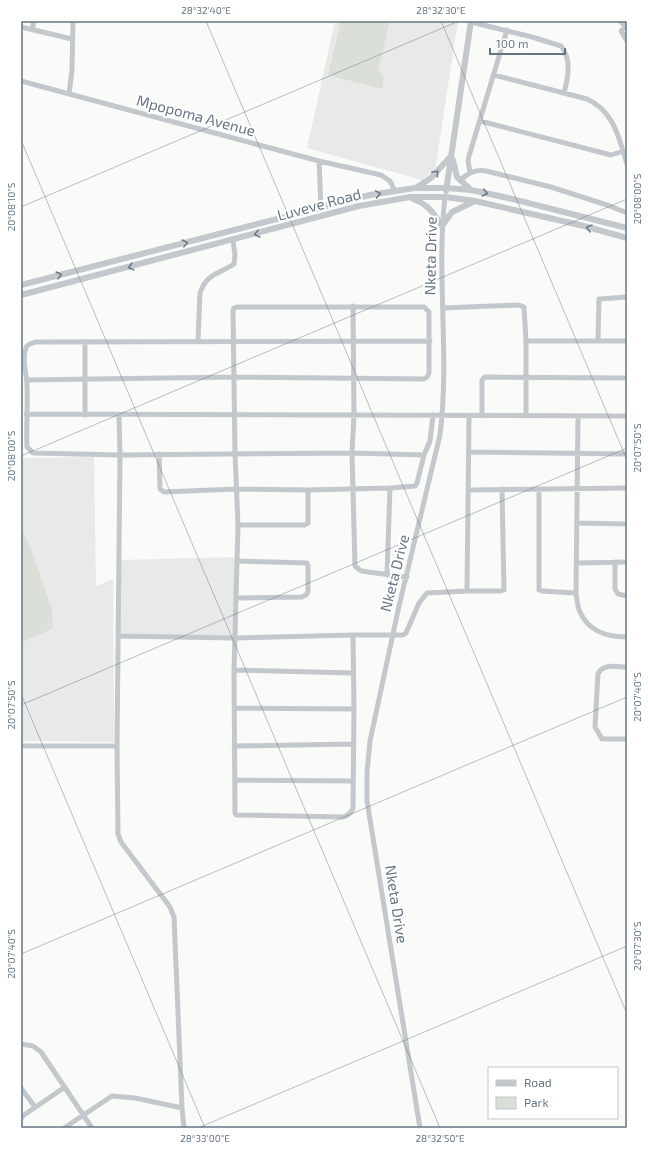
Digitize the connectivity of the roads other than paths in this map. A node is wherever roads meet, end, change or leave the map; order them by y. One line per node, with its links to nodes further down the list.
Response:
1 (33, 21): 7 (street)
2 (73, 21): 9 (street)
3 (620, 21): 5 (street)
4 (471, 22): 8 (street); 17 (street, Nketa Drive)
5 (626, 26): 10 (street)
6 (21, 27): 7 (street)
7 (33, 30): 9 (street)
8 (507, 30): 11 (street); 13 (street)
9 (72, 39): 14 (street)
10 (627, 41)
11 (494, 75): 13 (street); 15 (street)
12 (21, 81): 14 (street, Mpopoma Avenue)
13 (564, 93): 16 (street)
14 (69, 94): 18 (street, Mpopoma Avenue)
15 (480, 120): 16 (street); 20 (street)
16 (623, 151): 19 (street)
17 (452, 154): 21 (street); 22 (street, one-way to 17); 23 (street, Nketa Drive)
18 (319, 161): 25 (street, Mpopoma Avenue); 29 (street)
19 (627, 164)
20 (470, 172): 21 (street); 30 (street)
21 (460, 180): 24 (street)
22 (416, 188): 23 (street, Luveve Road); 25 (street, Luveve Road)
23 (447, 188): 24 (street, Luveve Road); 27 (street, Nketa Drive)
24 (471, 190): 32 (street, Luveve Road, one-way to 32)
25 (395, 191): 29 (street, Luveve Road, one-way to 25)
26 (410, 197): 27 (street, Luveve Road); 31 (street); 34 (street, Luveve Road, one-way to 34)
27 (445, 197): 28 (street, Luveve Road); 31 (street, Nketa Drive)
28 (475, 201): 31 (street); 33 (street, Luveve Road, one-way to 28)
29 (322, 208): 35 (street, Luveve Road, one-way to 29)
30 (627, 213)
31 (442, 226): 39 (street, Nketa Drive)
32 (627, 228)
33 (627, 238)
34 (233, 240): 36 (street, Luveve Road, one-way to 36); 40 (street)
35 (21, 285)
36 (21, 295)
37 (627, 298): 44 (street)
38 (353, 306): 41 (street); 42 (street); 46 (street)
39 (443, 308): 43 (street); 59 (street, Nketa Drive)
40 (198, 341): 41 (street); 45 (street)
41 (234, 341): 46 (street); 48 (street)
42 (430, 341): 46 (street); 51 (street)
43 (526, 341): 44 (street); 49 (street)
44 (598, 341): 47 (street)
45 (85, 342): 50 (street); 53 (street)
46 (354, 342): 51 (street)
47 (627, 342)
48 (234, 377): 50 (street); 51 (street); 56 (street)
49 (526, 377): 52 (street); 60 (street); 63 (street)
50 (84, 378): 53 (street); 55 (street)
51 (354, 378): 57 (street)
52 (627, 378)
53 (27, 380): 54 (street)
54 (26, 414): 55 (street); 69 (street)
55 (85, 415): 61 (street)
56 (234, 415): 57 (street); 61 (street); 68 (street)
57 (354, 415): 58 (street); 66 (street)
58 (433, 415): 59 (street); 73 (street)
59 (442, 415): 62 (street); 91 (street, Nketa Drive)
60 (526, 415): 63 (street); 64 (street)
61 (119, 416): 69 (street)
62 (469, 416): 63 (street); 67 (street)
63 (482, 416)
64 (578, 416): 65 (street); 71 (street)
65 (627, 416)
66 (352, 452): 68 (street); 73 (street); 78 (street)
67 (469, 452): 71 (street); 82 (street)
68 (235, 453): 70 (street); 77 (street)
69 (120, 454): 70 (street); 98 (street)
70 (159, 454): 77 (street)
71 (576, 454): 72 (street); 75 (street)
72 (627, 454)
73 (424, 456): 74 (street)
74 (390, 488): 78 (street); 90 (street)
75 (576, 488): 76 (street); 80 (street); 83 (street)
76 (627, 488)
77 (236, 489): 81 (street); 85 (street)
78 (353, 489): 81 (street); 90 (street)
79 (502, 489): 80 (street); 82 (street); 92 (street)
80 (539, 489): 93 (street)
81 (308, 490): 85 (street)
82 (468, 490): 92 (street)
83 (576, 523): 84 (street); 89 (street)
84 (627, 524)
85 (238, 525): 86 (street)
86 (237, 561): 95 (street); 95 (street)
87 (614, 562): 88 (street); 89 (street); 94 (street)
88 (627, 562)
89 (576, 563): 93 (street)
90 (387, 574): 91 (street)
91 (407, 577): 97 (street, Nketa Drive)
92 (467, 591): 97 (street)
93 (576, 593): 99 (street)
94 (627, 596)
95 (237, 598): 100 (street)
96 (353, 635): 97 (street); 100 (street); 103 (street)
97 (392, 635): 123 (street, Nketa Drive)
98 (118, 636): 100 (street); 109 (street)
99 (627, 637)
100 (235, 638): 102 (street)
101 (627, 667): 106 (street)
102 (234, 670): 103 (street); 104 (street)
103 (353, 673): 105 (street)
104 (234, 708): 105 (street); 110 (street)
105 (354, 709): 107 (street)
106 (627, 739)
107 (354, 744): 110 (street); 112 (street)
108 (21, 746): 109 (street)
109 (117, 746): 117 (street)
110 (234, 746): 111 (street)
111 (235, 780): 112 (street); 112 (street)
112 (353, 781)
113 (21, 1044): 114 (street)
114 (65, 1087): 116 (street); 118 (street)
115 (21, 1088): 116 (street)
116 (35, 1106): 119 (street)
117 (182, 1108): 118 (street); 122 (street)
118 (83, 1114): 120 (street); 121 (street)
119 (21, 1118)
120 (64, 1128)
121 (92, 1128)
122 (184, 1128)
123 (420, 1128)

